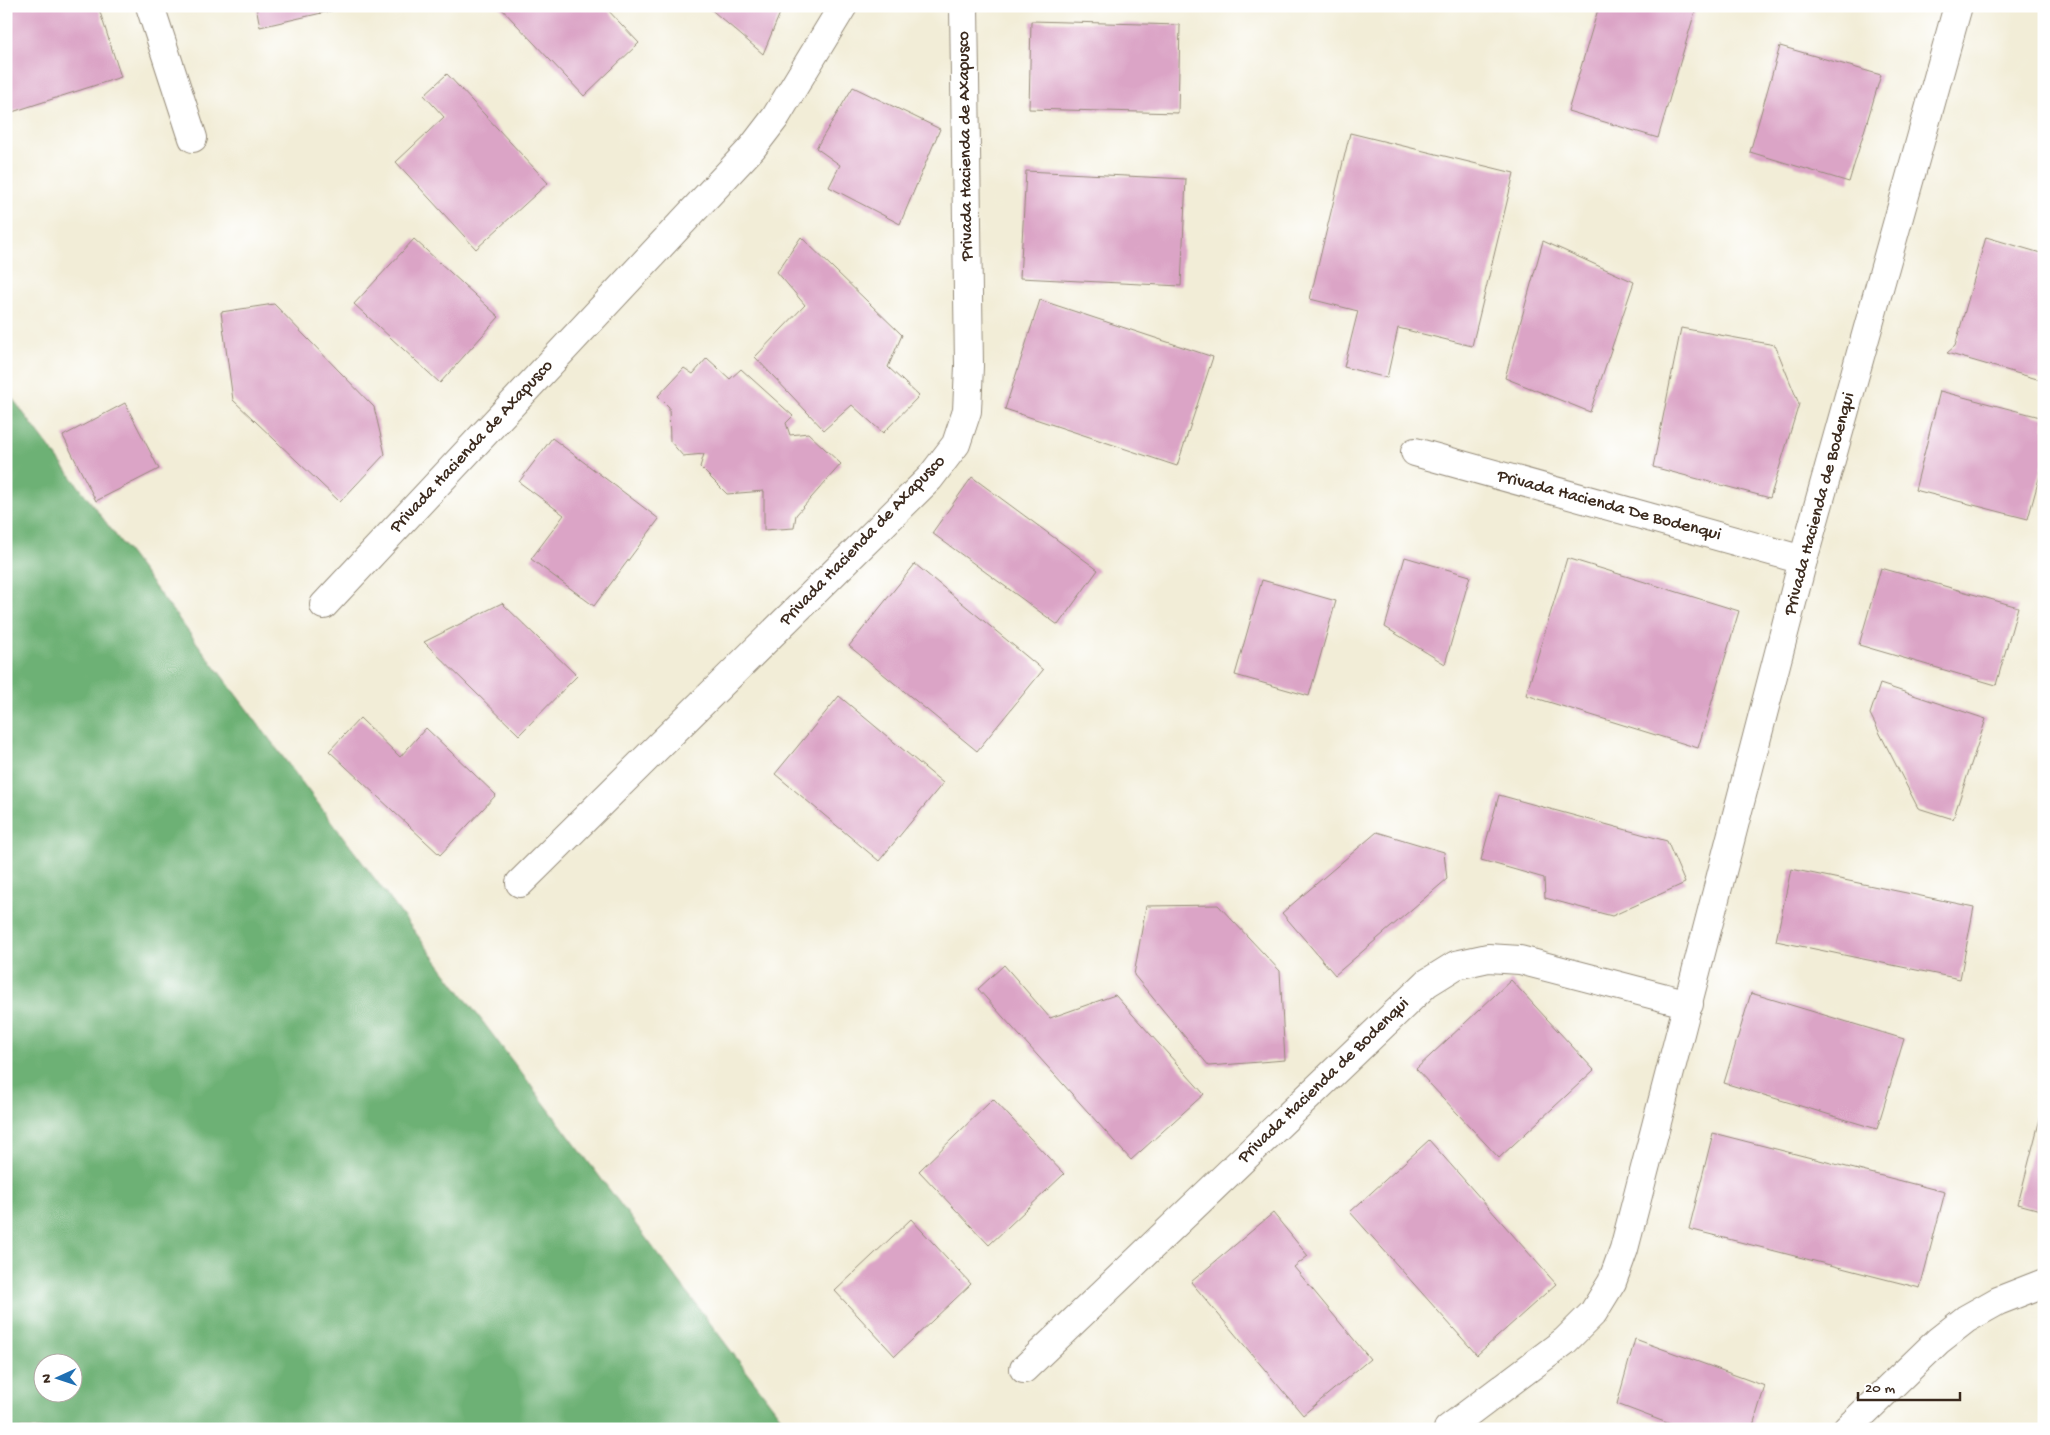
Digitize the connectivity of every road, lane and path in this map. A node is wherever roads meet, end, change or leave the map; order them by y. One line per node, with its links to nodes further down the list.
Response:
1 (150, 6): 5 (street)
2 (843, 6): 8 (street, Privada Hacienda de Axapusco)
3 (964, 6): 9 (street, Privada Hacienda de Axapusco)
4 (1950, 8): 7 (street, Privada Hacienda de Bodenqui)
5 (194, 138)
6 (1415, 452): 7 (street, Privada Hacienda De Bodenqui)
7 (1804, 560): 10 (street, Privada Hacienda de Bodenqui)
8 (324, 606)
9 (520, 883)
10 (1689, 1004): 12 (street, Privada Hacienda de Bodenqui); 13 (street, Privada Hacienda de Bodenqui)
11 (2044, 1283): 14 (street)
12 (1024, 1369)
13 (1448, 1429)
14 (1846, 1429)

